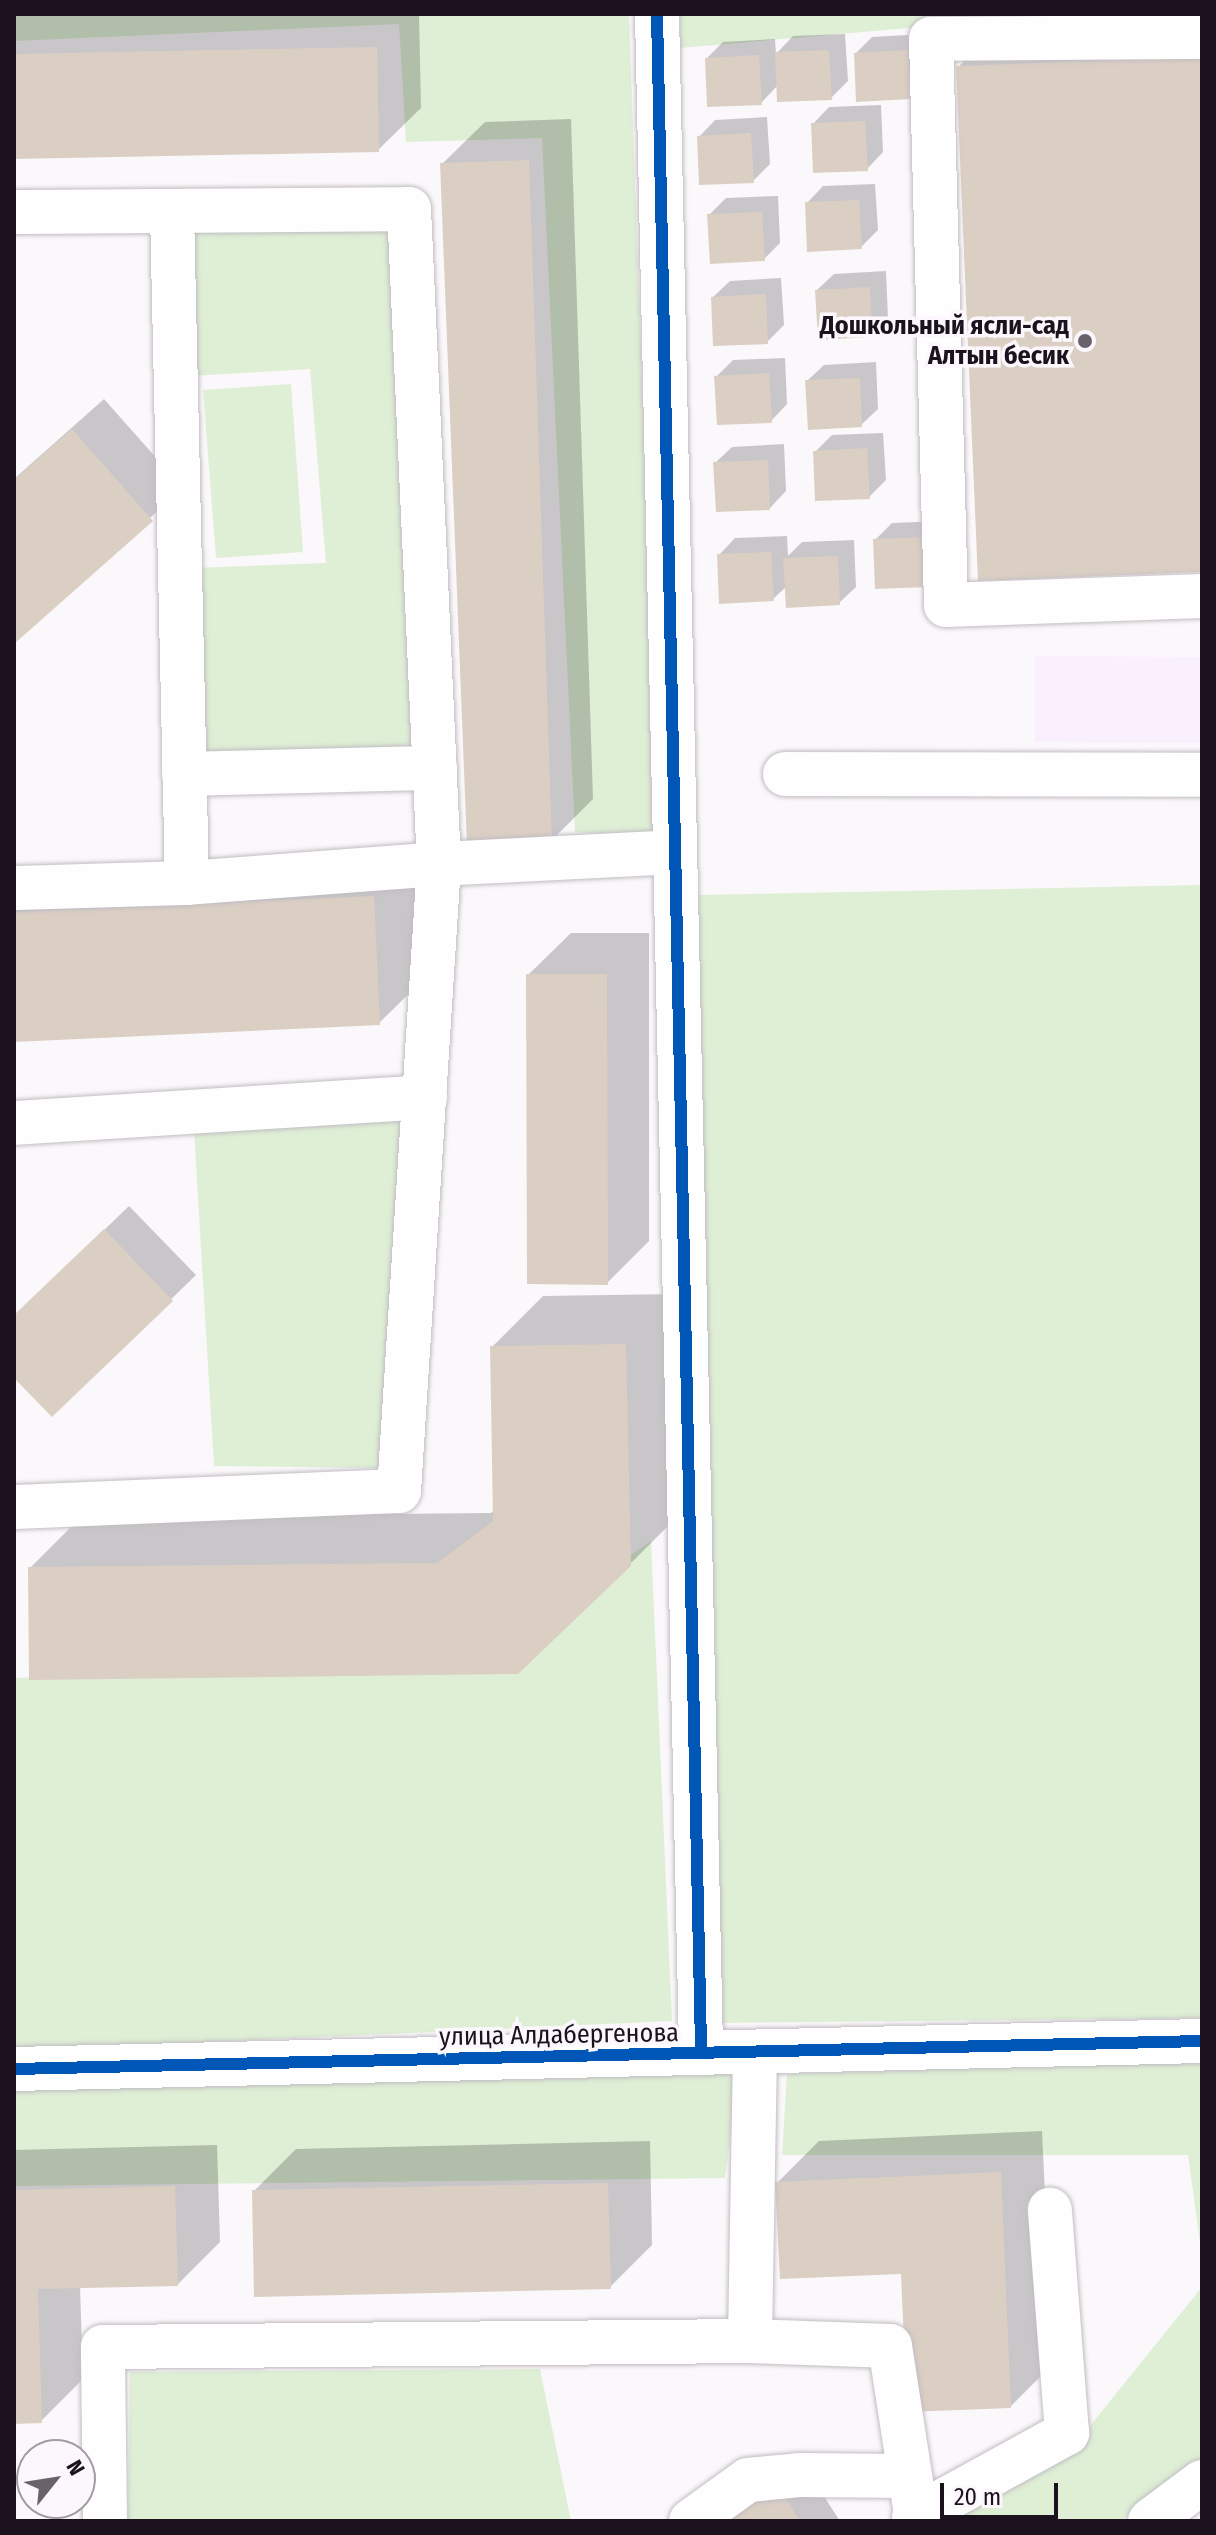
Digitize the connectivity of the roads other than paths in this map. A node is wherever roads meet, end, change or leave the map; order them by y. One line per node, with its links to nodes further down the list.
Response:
1 (657, 14): 10 (street)
2 (1202, 37): 5 (street)
3 (172, 211): 4 (street); 6 (street); 7 (street)
4 (14, 212)
5 (1202, 596)
6 (435, 768): 7 (street); 11 (street)
7 (184, 774): 12 (street)
8 (785, 774): 9 (street)
9 (1202, 775)
10 (675, 852): 11 (street); 19 (street)
11 (439, 864): 12 (street); 14 (street)
12 (187, 883): 13 (street)
13 (14, 888)
14 (425, 1097): 15 (street); 16 (street)
15 (14, 1123)
16 (14, 1507)
17 (1202, 2041): 18 (street, улица Алдабергенова)
18 (755, 2052): 19 (street, улица Алдабергенова); 22 (street)
19 (701, 2053): 20 (street, улица Алдабергенова)
20 (14, 2069)
21 (1050, 2210): 24 (street)
22 (750, 2341): 24 (street); 25 (street)
23 (1202, 2482): 27 (street)
24 (913, 2505): 26 (street)
25 (105, 2521)
26 (691, 2521)
27 (1150, 2521)

